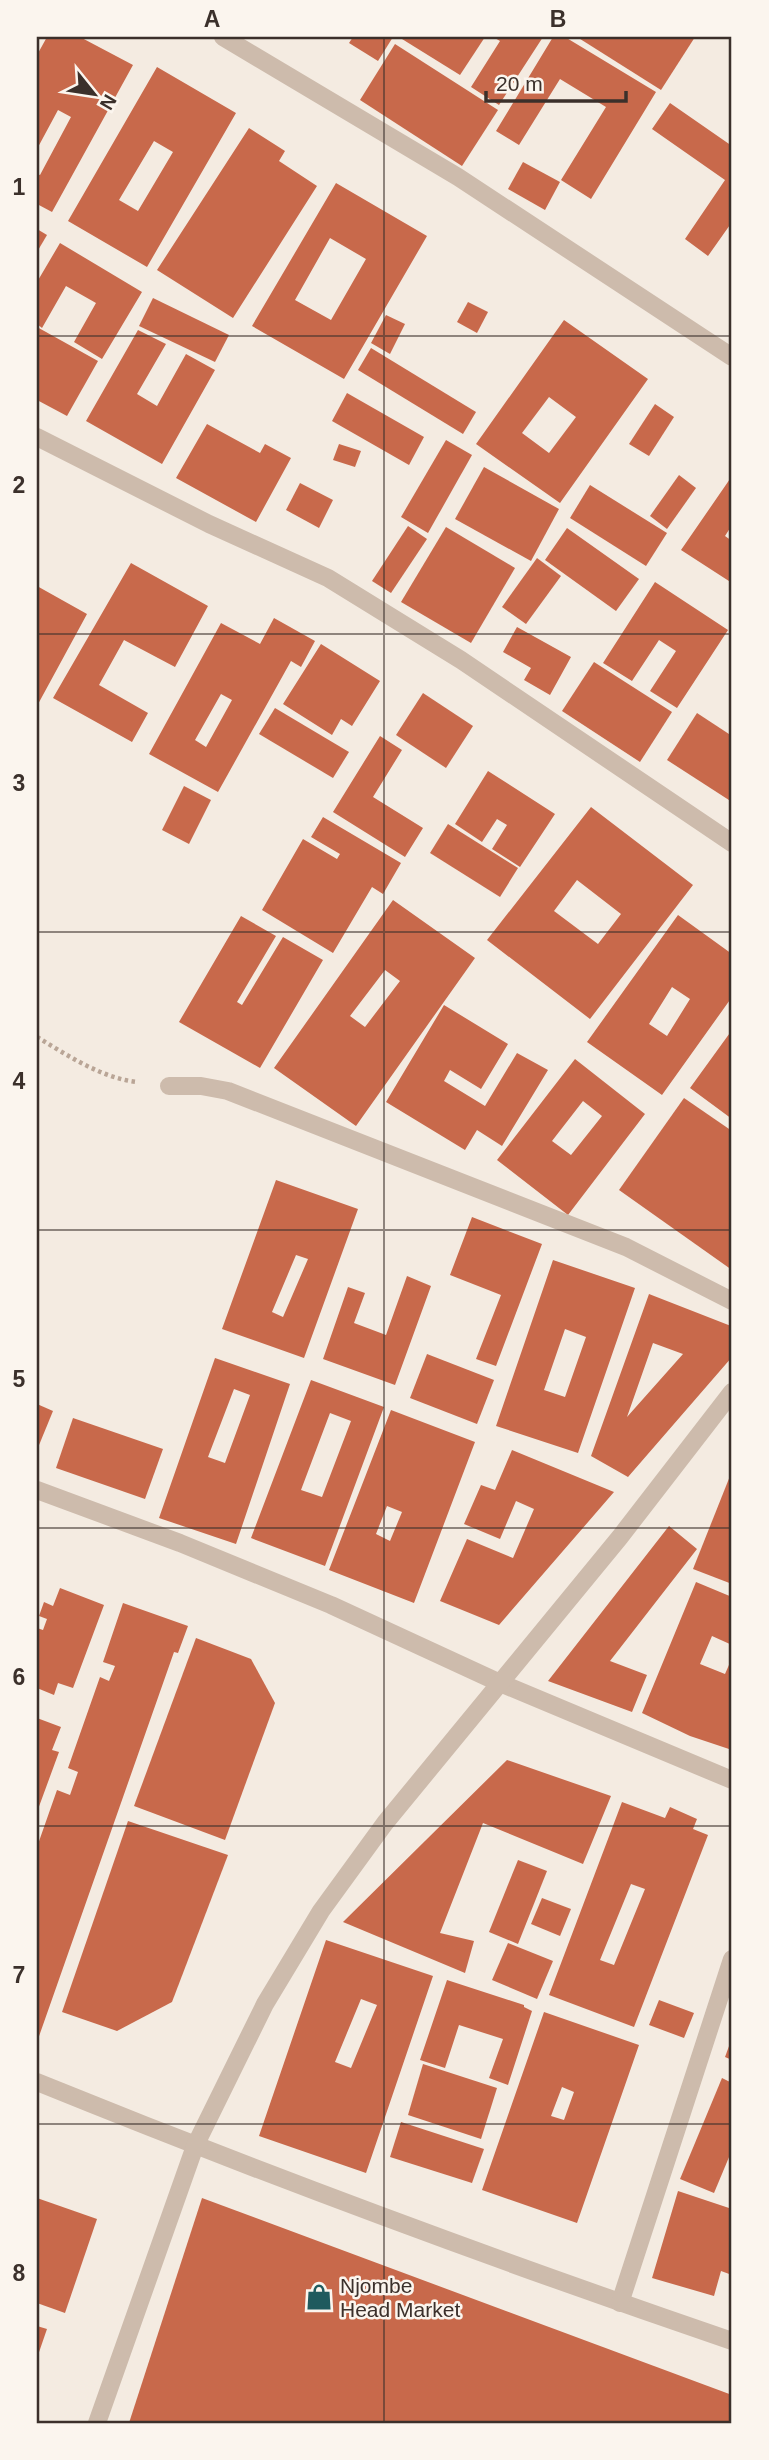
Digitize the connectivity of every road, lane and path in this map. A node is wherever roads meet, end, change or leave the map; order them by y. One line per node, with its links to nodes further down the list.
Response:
1 (223, 37): 2 (street)
2 (732, 357)
3 (37, 437): 4 (street)
4 (732, 843)
5 (37, 1037): 6 (path)
6 (169, 1086): 7 (street)
7 (732, 1301)
8 (732, 1392): 10 (street)
9 (37, 1490): 10 (street)
10 (500, 1683): 11 (street); 14 (street)
11 (732, 1780)
12 (732, 1959): 15 (street)
13 (37, 2082): 14 (street)
14 (195, 2146): 15 (street); 17 (street)
15 (620, 2303): 16 (street)
16 (732, 2341)
17 (97, 2423)

